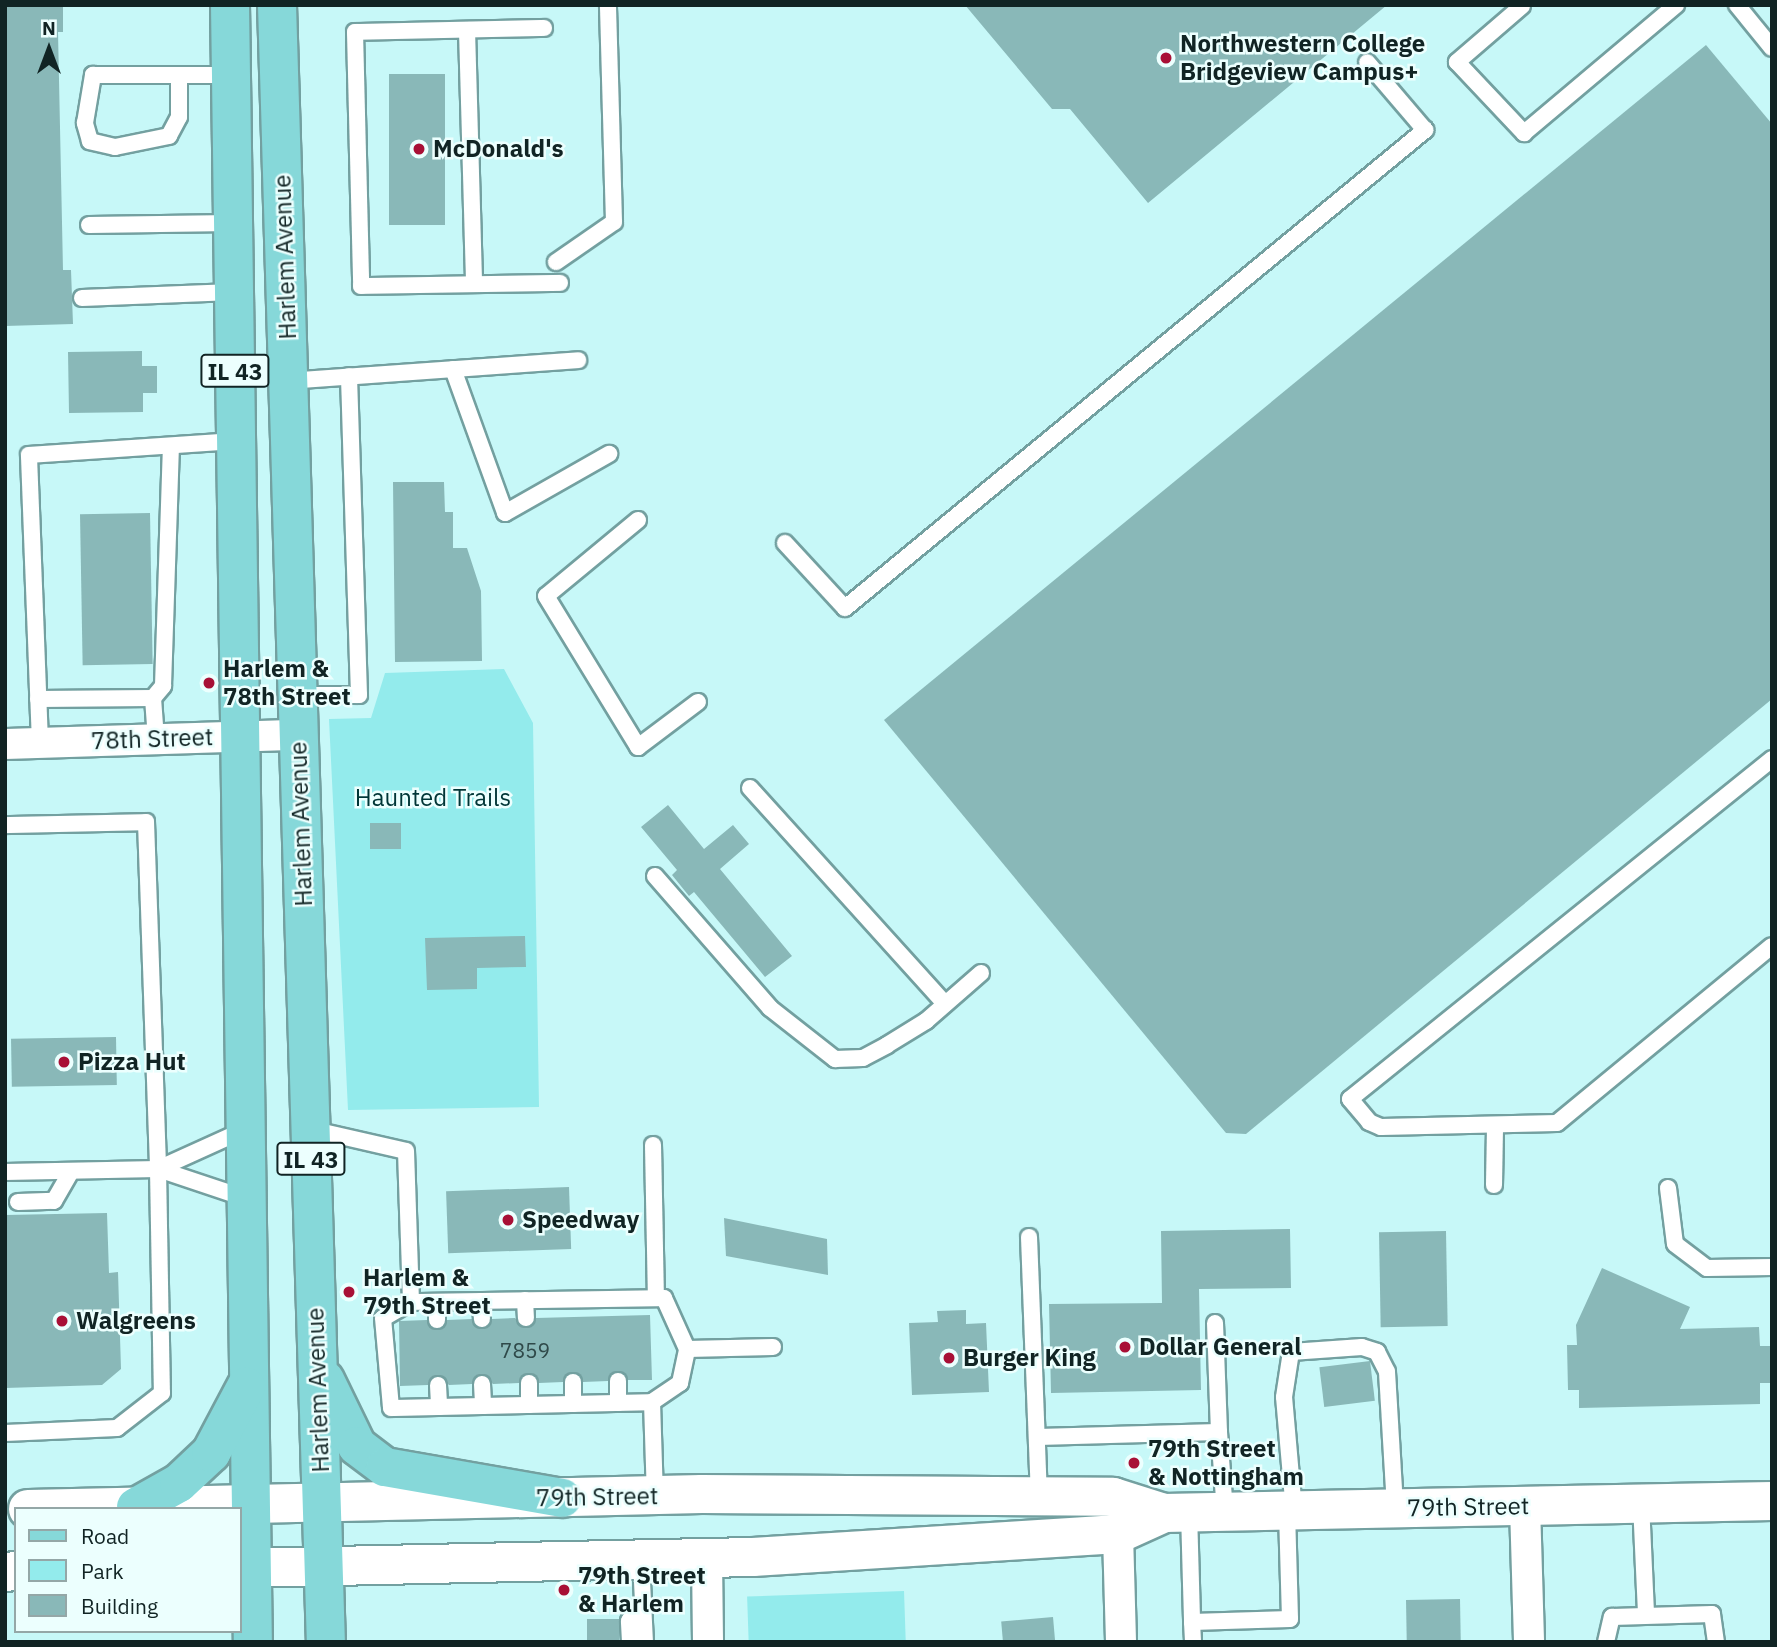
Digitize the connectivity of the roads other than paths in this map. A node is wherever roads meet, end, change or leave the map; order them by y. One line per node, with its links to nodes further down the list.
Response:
1 (230, 5): 12 (main road, Harlem Avenue / IL 43)
2 (277, 5): 23 (main road, Harlem Avenue / IL 43)
3 (608, 5): 15 (lane)
4 (1676, 5): 6 (lane)
5 (1737, 5): 9 (lane)
6 (1522, 6)
7 (544, 28): 8 (lane)
8 (467, 30): 16 (lane); 16 (lane)
9 (1772, 48)
10 (1367, 62): 28 (lane)
11 (179, 75): 11 (lane); 12 (lane)
12 (231, 75): 13 (main road, Harlem Avenue / IL 43)
13 (232, 223): 14 (lane); 18 (main road, Harlem Avenue / IL 43)
14 (89, 225)
15 (556, 262)
16 (474, 284): 17 (lane)
17 (560, 284)
18 (233, 292): 19 (lane); 24 (main road, Harlem Avenue / IL 43)
19 (82, 298)
20 (578, 360): 21 (lane)
21 (453, 369): 22 (lane); 26 (lane)
22 (349, 376): 23 (lane); 29 (lane)
23 (288, 381): 29 (main road, Harlem Avenue / IL 43)
24 (236, 441): 25 (lane); 34 (main road, Harlem Avenue / IL 43)
25 (171, 446): 30 (lane); 31 (lane)
26 (609, 454)
27 (638, 520): 32 (lane)
28 (785, 544)
29 (298, 695): 33 (main road, Harlem Avenue / IL 43)
30 (153, 698): 31 (lane); 35 (lane)
31 (38, 699): 36 (lane)
32 (698, 702)
33 (299, 735): 34 (street, 78th Street); 46 (main road, Harlem Avenue / IL 43)
34 (239, 737): 35 (street, 78th Street); 47 (main road, Harlem Avenue / IL 43)
35 (156, 739): 36 (street, 78th Street)
36 (40, 743): 37 (street, 78th Street)
37 (5, 744)
38 (1772, 758): 45 (lane)
39 (750, 788): 44 (lane)
40 (5, 825): 49 (lane)
41 (655, 876): 44 (lane)
42 (1772, 946): 45 (lane)
43 (981, 972): 44 (lane)
44 (945, 1004)
45 (1494, 1128): 52 (lane)
46 (310, 1129): 62 (lane); 71 (main road, Harlem Avenue / IL 43)
47 (244, 1130): 49 (lane); 54 (main road, Harlem Avenue / IL 43)
48 (653, 1145): 58 (lane)
49 (158, 1169): 50 (lane); 54 (lane); 85 (lane)
50 (71, 1171): 51 (lane); 55 (lane)
51 (5, 1172)
52 (1494, 1185)
53 (1668, 1188): 57 (lane)
54 (245, 1199): 73 (main road, Harlem Avenue / IL 43)
55 (18, 1202)
56 (1030, 1237): 86 (lane)
57 (1772, 1267)
58 (656, 1298): 60 (lane); 70 (lane)
59 (525, 1300): 60 (lane); 61 (lane); 65 (lane)
60 (571, 1300): 64 (lane)
61 (481, 1301): 63 (lane); 66 (lane)
62 (411, 1302): 63 (lane); 83 (lane)
63 (437, 1302): 67 (lane)
64 (572, 1317)
65 (526, 1318)
66 (482, 1319)
67 (437, 1320)
68 (1215, 1323): 84 (lane)
69 (773, 1347): 70 (lane)
70 (687, 1349): 78 (lane)
71 (317, 1361): 89 (main road); 91 (main road, Harlem Avenue / IL 43)
72 (618, 1381): 79 (lane)
73 (248, 1382): 93 (main road, Harlem Avenue / IL 43); 95 (main road)
74 (573, 1382): 80 (lane)
75 (528, 1383): 81 (lane)
76 (482, 1384): 82 (lane)
77 (438, 1385): 83 (lane)
78 (652, 1402): 79 (lane); 87 (lane)
79 (618, 1403): 80 (lane)
80 (573, 1404): 81 (lane)
81 (529, 1405): 82 (lane)
82 (483, 1406): 83 (lane)
83 (439, 1407)
84 (1219, 1432): 86 (lane); 98 (lane)
85 (5, 1433)
86 (1037, 1437): 88 (lane)
87 (656, 1495): 88 (main road, 79th Street); 89 (main road, 79th Street)
88 (1039, 1497): 98 (main road, 79th Street)
89 (562, 1498): 91 (main road, 79th Street)
90 (1772, 1501): 92 (main road, 79th Street)
91 (322, 1503): 93 (main road, 79th Street); 102 (main road, Harlem Avenue / IL 43)
92 (1641, 1503): 94 (main road, 79th Street); 105 (lane)
93 (251, 1504): 95 (main road, 79th Street); 103 (main road, Harlem Avenue / IL 43)
94 (1525, 1506): 96 (main road, 79th Street); 114 (street)
95 (136, 1507)
96 (1395, 1508): 97 (main road, 79th Street); 97 (lane)
97 (1291, 1511): 98 (main road, 79th Street); 106 (lane)
98 (1193, 1512): 99 (main road, 79th Street); 106 (lane)
99 (1118, 1534): 100 (main road, 79th Street); 112 (street)
100 (706, 1559): 101 (main road, 79th Street); 111 (street)
101 (641, 1561): 102 (main road, 79th Street); 104 (lane)
102 (323, 1567): 103 (main road, 79th Street); 108 (main road, Harlem Avenue / IL 43)
103 (246, 1568): 107 (main road, Harlem Avenue / IL 43)
104 (643, 1600): 109 (lane); 110 (lane)
105 (1646, 1615): 115 (lane); 116 (lane)
106 (1192, 1622): 113 (lane)
107 (253, 1642)
108 (326, 1642)
109 (630, 1642)
110 (645, 1642)
111 (708, 1642)
112 (1121, 1642)
113 (1193, 1642)
114 (1529, 1642)
115 (1606, 1642)
116 (1716, 1642)

